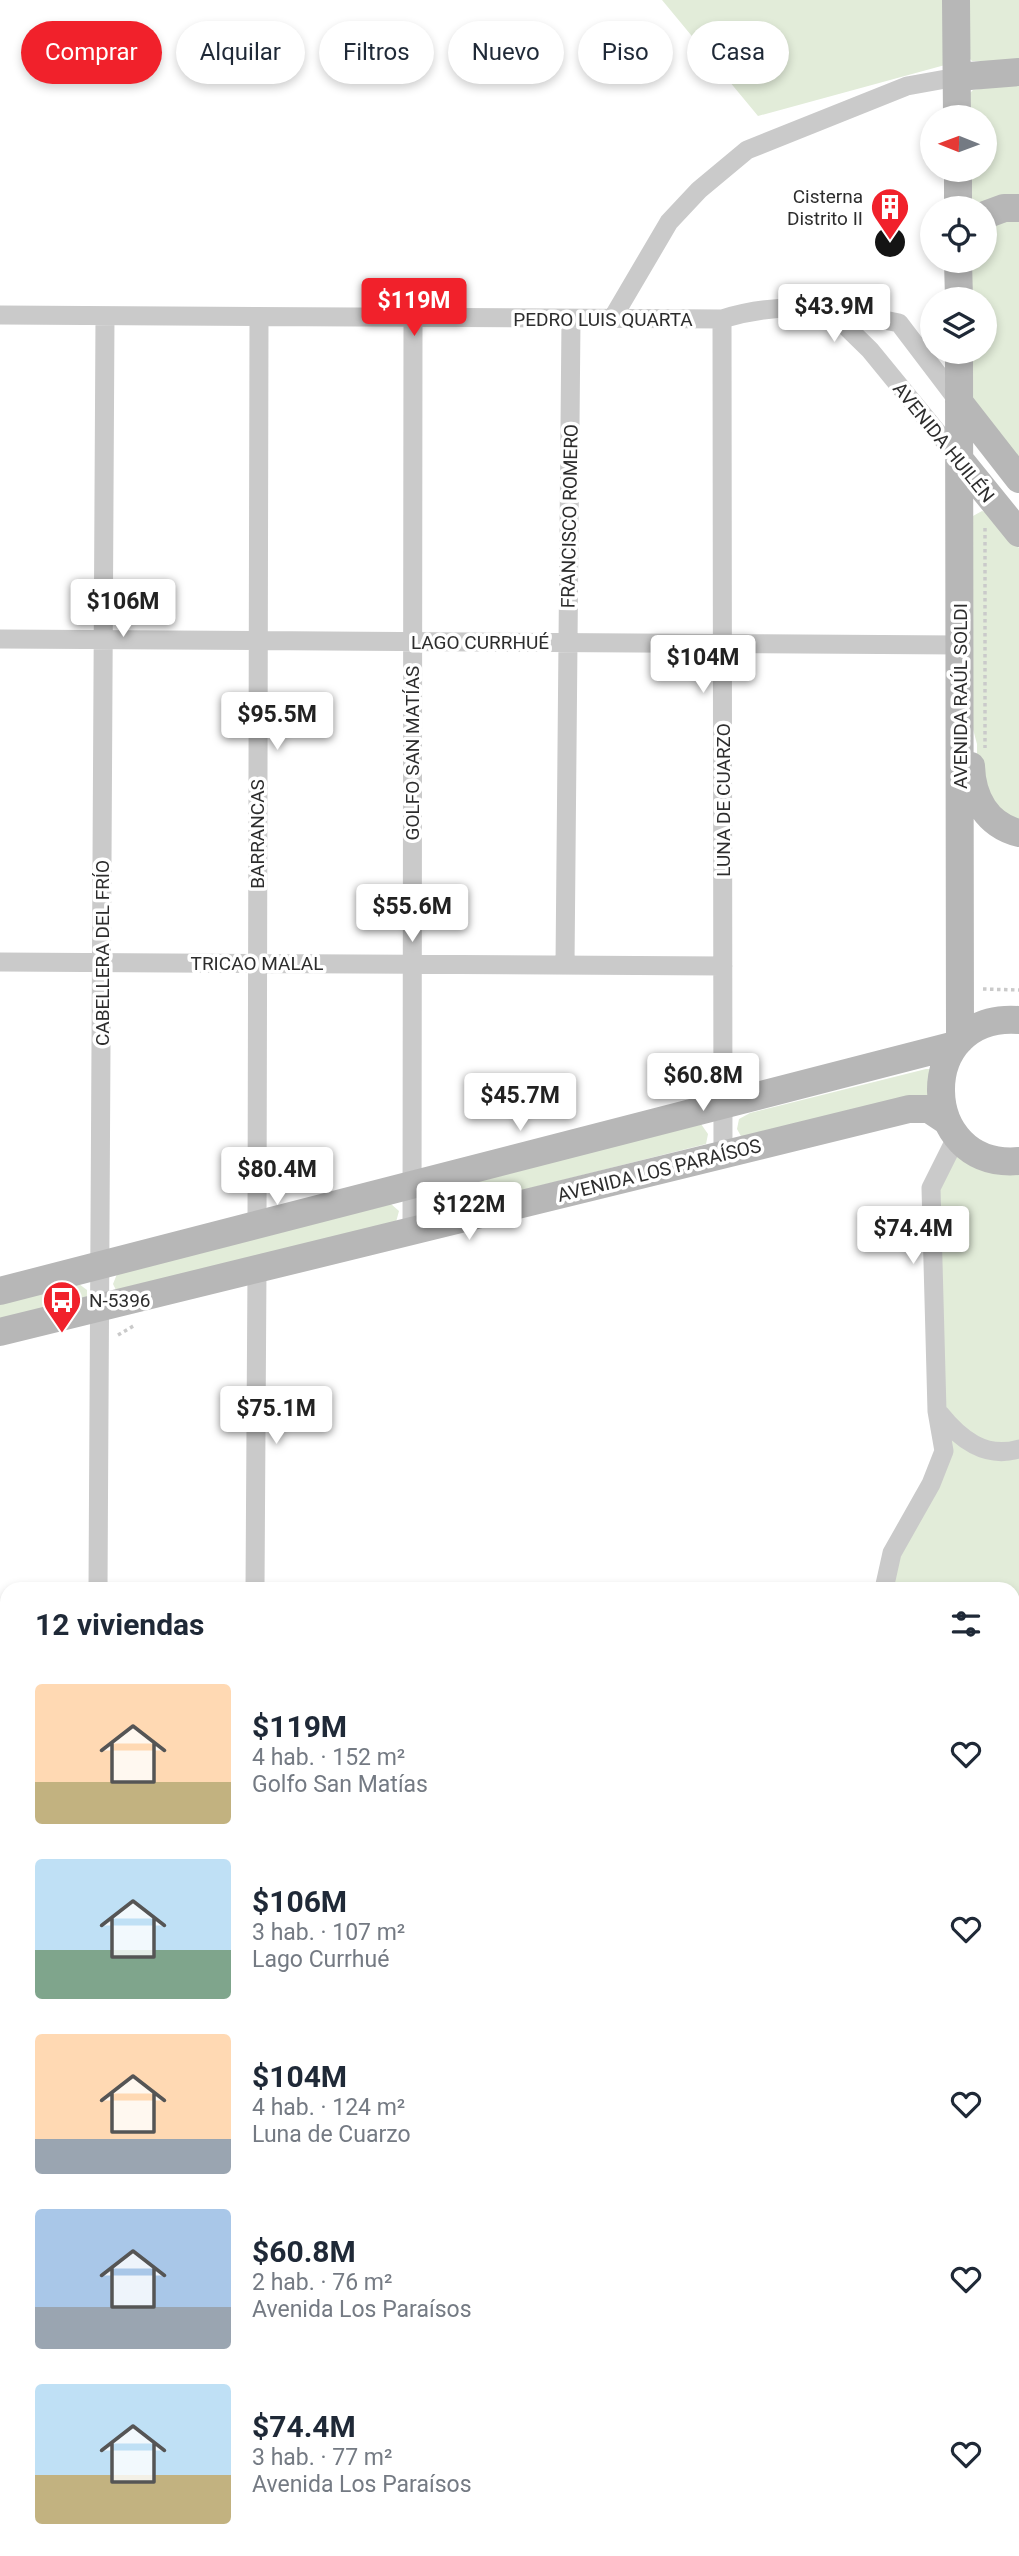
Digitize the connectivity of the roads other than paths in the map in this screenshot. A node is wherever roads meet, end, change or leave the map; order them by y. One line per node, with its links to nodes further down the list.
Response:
1 (956, 0): 3 (main road)
2 (1019, 72): 3 (main road)
3 (957, 77): 4 (main road); 13 (street)
4 (957, 105)
5 (1019, 208): 6 (main road)
6 (997, 210)
7 (827, 308): 14 (street, PEDRO LUIS QUARTA); 15 (street, PEDRO LUIS QUARTA); 18 (street, AVENIDA HUILÉN)
8 (0, 315): 9 (street, PEDRO LUIS QUARTA)
9 (105, 316): 10 (street, PEDRO LUIS QUARTA); 22 (street, CABELLERA DEL FRÍO)
10 (258, 317): 11 (street, PEDRO LUIS QUARTA); 23 (street, BARRANCAS)
11 (413, 318): 12 (street, PEDRO LUIS QUARTA); 24 (street, GOLFO SAN MATÍAS)
12 (571, 318): 13 (street, PEDRO LUIS QUARTA); 25 (street, FRANCISCO ROMERO)
13 (612, 319): 14 (street, PEDRO LUIS QUARTA)
14 (722, 320): 26 (street, LUNA DE CUARZO)
15 (899, 323): 17 (street, AVENIDA HUILÉN)
16 (959, 364): 17 (main road, AVENIDA RAÚL SOLDI)
17 (959, 402): 18 (main road, AVENIDA RAÚL SOLDI); 19 (main road, AVENIDA HUILÉN)
18 (960, 460): 20 (main road, AVENIDA HUILÉN); 27 (main road, AVENIDA RAÚL SOLDI)
19 (1019, 480)
20 (1019, 533)
21 (0, 639): 22 (street, LAGO CURRHUÉ)
22 (103, 640): 23 (street, LAGO CURRHUÉ); 31 (street, CABELLERA DEL FRÍO)
23 (258, 641): 24 (street, LAGO CURRHUÉ); 32 (street, BARRANCAS)
24 (412, 642): 25 (street, LAGO CURRHUÉ); 33 (street, GOLFO SAN MATÍAS)
25 (568, 643): 26 (street, LAGO CURRHUÉ); 34 (street, FRANCISCO ROMERO)
26 (723, 644): 27 (street, LAGO CURRHUÉ); 35 (street, LUNA DE CUARZO)
27 (960, 645): 28 (main road, AVENIDA RAÚL SOLDI)
28 (960, 705): 29 (main road); 37 (main road, AVENIDA RAÚL SOLDI)
29 (1019, 833)
30 (0, 962): 31 (street, TRICAO MALAL)
31 (101, 962): 32 (street, TRICAO MALAL); 45 (street, CABELLERA DEL FRÍO)
32 (256, 963): 33 (street, TRICAO MALAL); 43 (street, BARRANCAS)
33 (412, 964): 34 (street, TRICAO MALAL); 42 (street, GOLFO SAN MATÍAS)
34 (565, 965): 35 (street, TRICAO MALAL)
35 (723, 966): 38 (street, LUNA DE CUARZO)
36 (1019, 1020): 37 (main road)
37 (958, 1043): 38 (main road); 39 (main road)
38 (723, 1106): 40 (street, LUNA DE CUARZO); 42 (main road)
39 (952, 1129): 40 (main road, AVENIDA LOS PARAÍSOS); 41 (main road, AVENIDA LOS PARAÍSOS); 50 (street)
40 (723, 1154): 44 (main road, AVENIDA LOS PARAÍSOS)
41 (1019, 1161)
42 (412, 1186): 43 (main road); 44 (street, GOLFO SAN MATÍAS)
43 (257, 1226): 45 (main road)
44 (412, 1231): 46 (main road, AVENIDA LOS PARAÍSOS)
45 (100, 1266): 47 (main road); 48 (street, CABELLERA DEL FRÍO)
46 (257, 1269): 48 (main road, AVENIDA LOS PARAÍSOS); 53 (street)
47 (0, 1291)
48 (100, 1307): 49 (main road, AVENIDA LOS PARAÍSOS); 52 (street, CABELLERA DEL FRÍO)
49 (0, 1332)
50 (937, 1411): 51 (street); 54 (street)
51 (1019, 1449)
52 (98, 1582)
53 (255, 1582)
54 (886, 1582)

